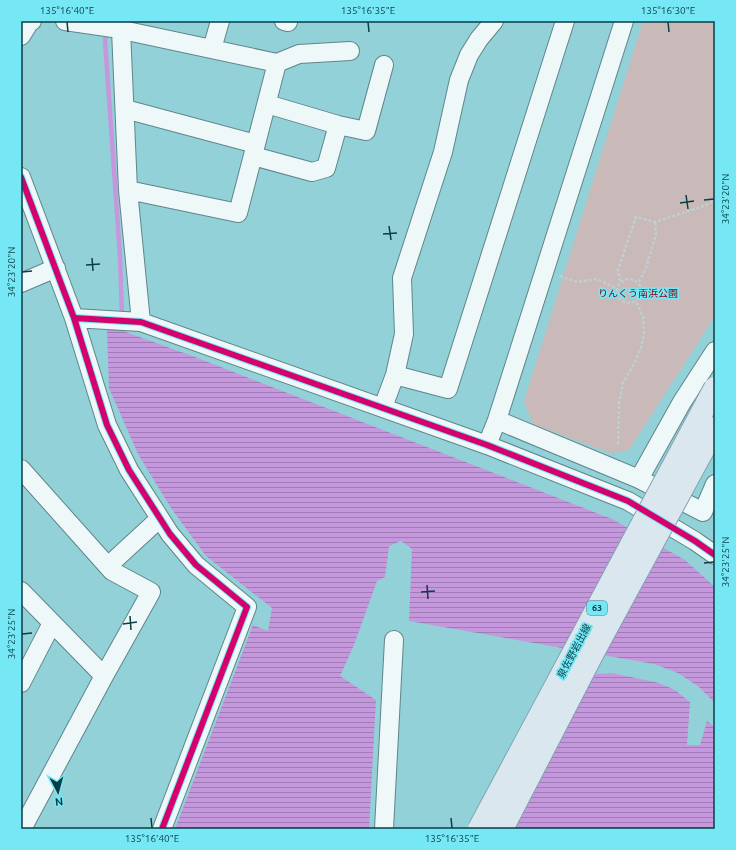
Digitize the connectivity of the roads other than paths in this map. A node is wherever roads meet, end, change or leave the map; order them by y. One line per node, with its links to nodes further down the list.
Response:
1 (32, 21): 8 (street)
2 (65, 21): 7 (street)
3 (220, 21): 9 (street)
4 (494, 21): 24 (street)
5 (565, 21): 24 (street)
6 (624, 21): 27 (street)
7 (114, 26): 9 (street); 14 (street)
8 (21, 36)
9 (212, 49): 11 (street)
10 (350, 51): 11 (street)
11 (277, 63): 13 (street)
12 (384, 65): 15 (street)
13 (267, 104): 15 (street); 16 (street)
14 (125, 109): 16 (street); 18 (street)
15 (338, 125): 16 (street)
16 (254, 150): 18 (street)
17 (21, 177): 19 (street)
18 (128, 190): 22 (street)
19 (56, 268): 20 (street); 21 (street)
20 (21, 282)
21 (74, 318): 22 (street); 33 (street)
22 (141, 322): 26 (street)
23 (715, 351): 31 (street)
24 (395, 375): 26 (street)
25 (715, 388): 44 (main road, 泉佐野岩出線 / 63, bridge)
26 (383, 407): 29 (street)
27 (497, 420): 29 (street); 31 (street)
28 (715, 428): 45 (main road, 泉佐野岩出線 / 63, bridge)
29 (487, 445): 34 (street)
30 (21, 470): 35 (street)
31 (639, 480): 32 (street)
32 (715, 484)
33 (160, 519): 35 (street); 42 (street)
34 (715, 555)
35 (108, 566): 39 (street)
36 (21, 591): 37 (street)
37 (52, 623): 39 (street); 40 (street)
38 (394, 640): 43 (street)
39 (104, 676): 41 (street)
40 (21, 683)
41 (22, 829)
42 (162, 829)
43 (384, 829)
44 (478, 829)
45 (502, 829)

